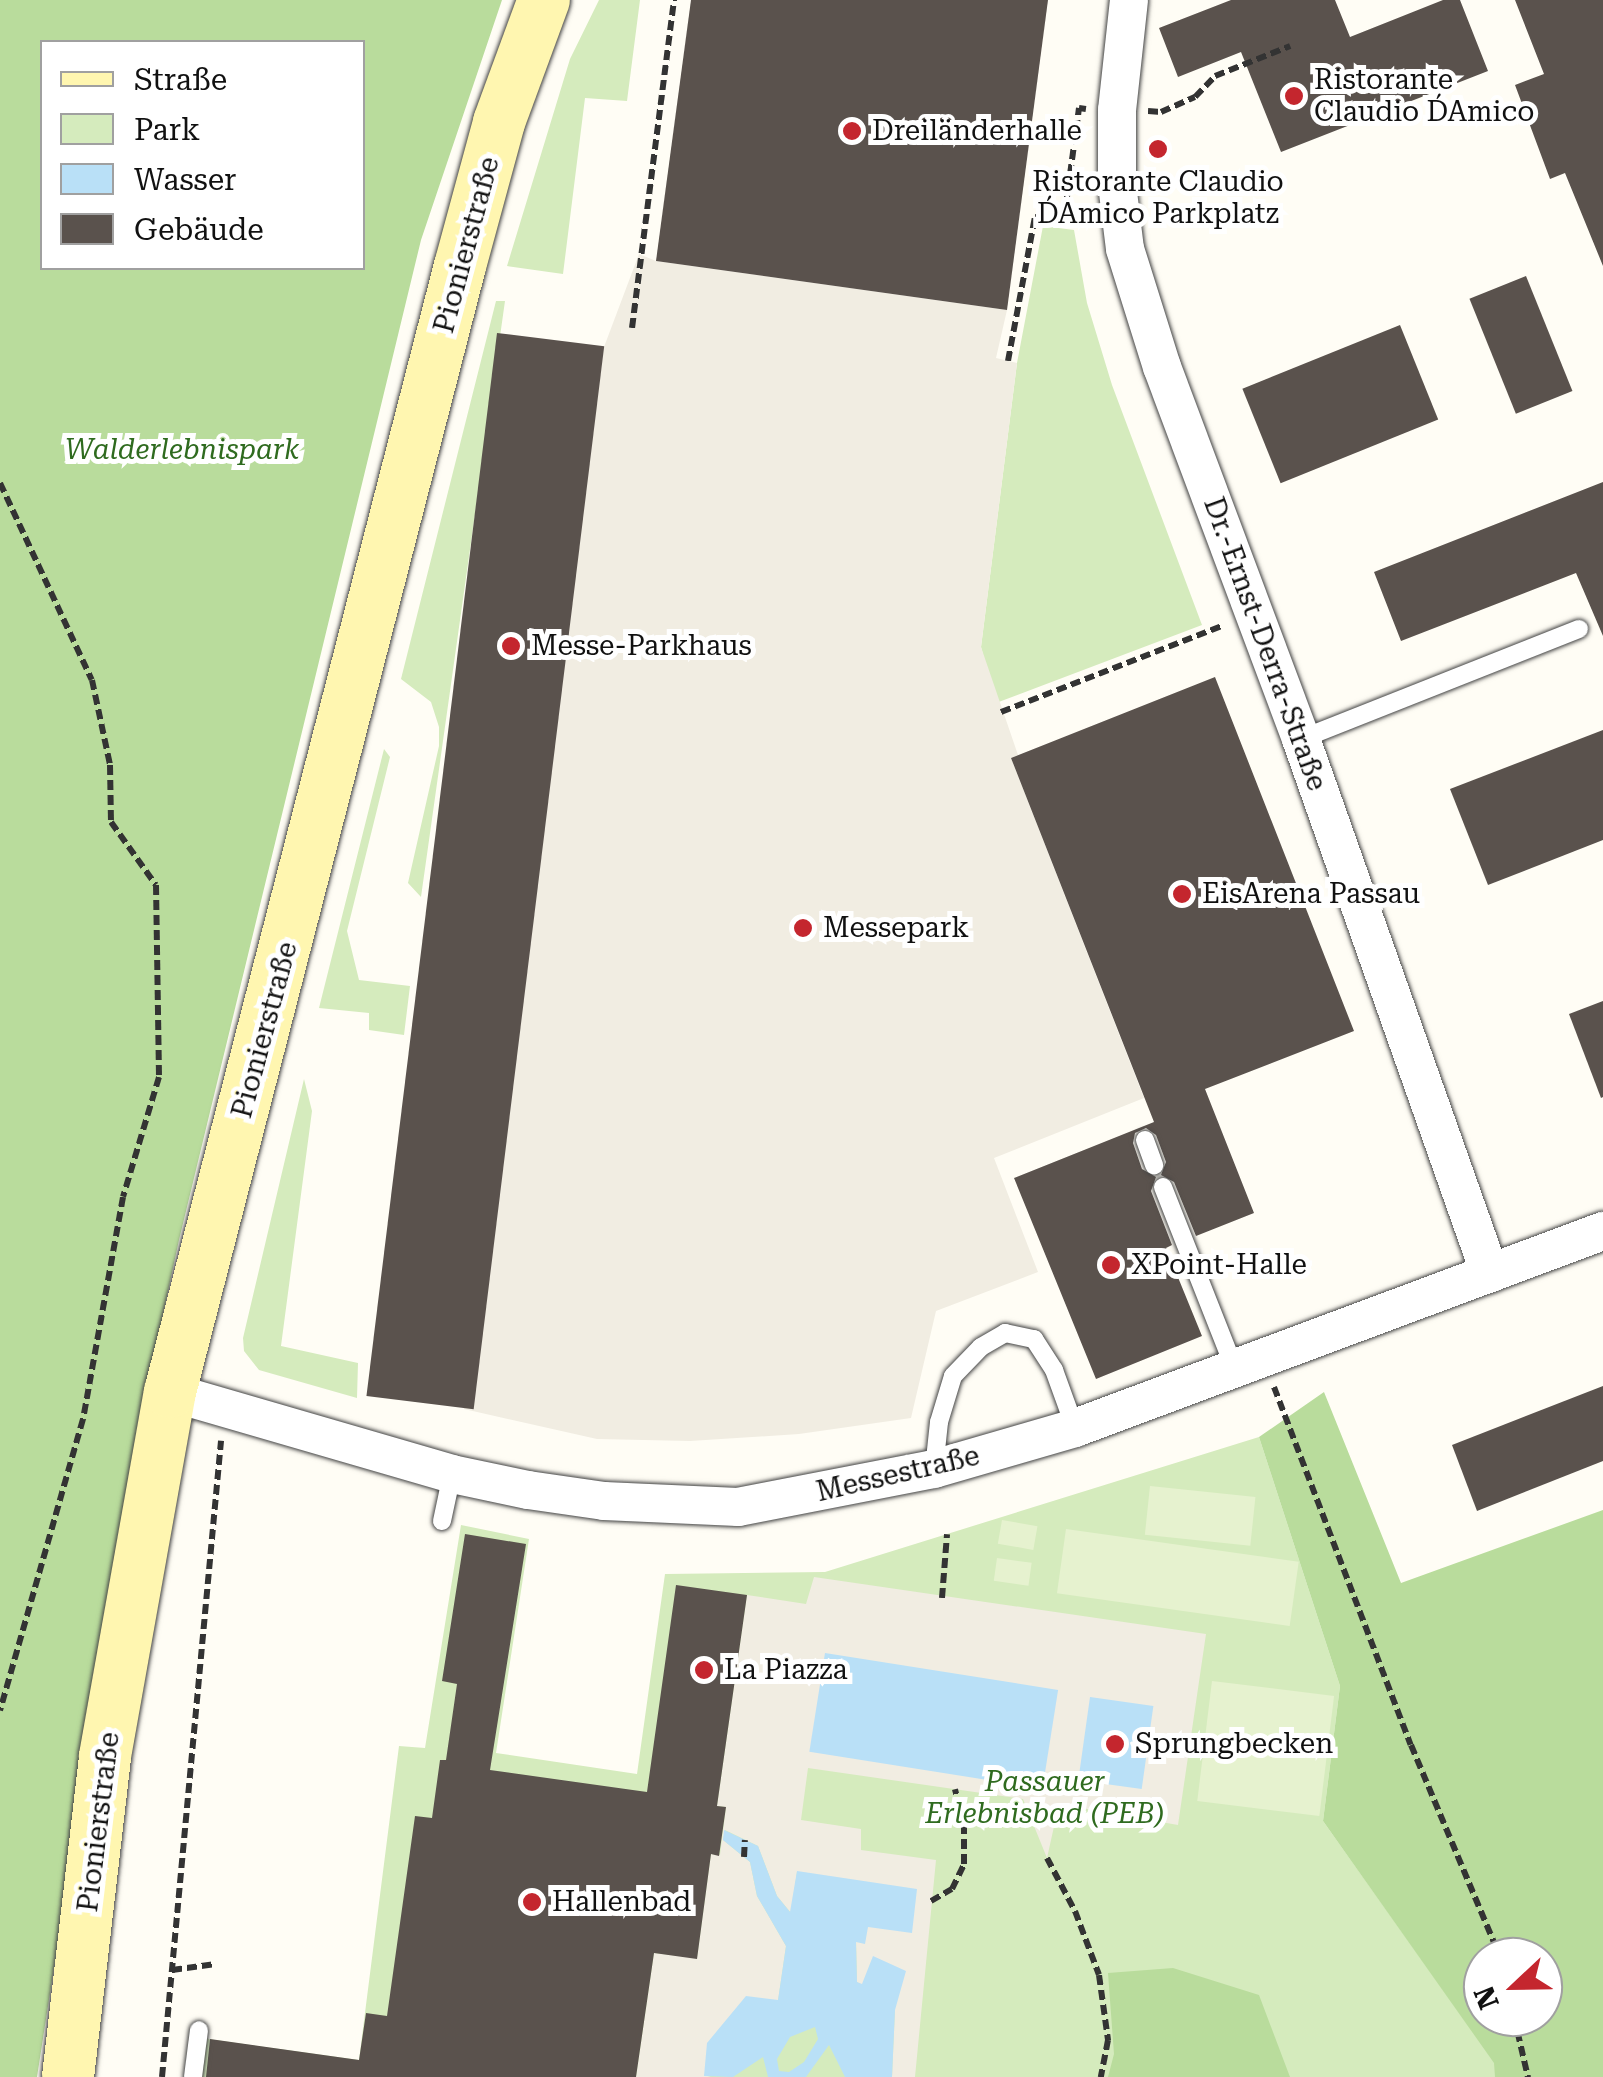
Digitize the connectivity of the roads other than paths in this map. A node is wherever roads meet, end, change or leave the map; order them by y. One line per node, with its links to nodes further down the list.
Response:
1 (544, 0): 11 (main road, Pionierstraße)
2 (1129, 0): 4 (street, Dr.-Ernst-Derra-Straße)
3 (1578, 629): 4 (lane)
4 (1301, 739): 9 (street, Dr.-Ernst-Derra-Straße)
5 (1145, 1140): 6 (lane)
6 (1154, 1165)
7 (1162, 1187): 10 (lane)
8 (1603, 1231): 9 (street, Messestraße)
9 (1490, 1274): 10 (street, Messestraße)
10 (1249, 1365): 12 (street, Messestraße)
11 (170, 1392): 14 (street, Messestraße); 17 (main road, Pionierstraße)
12 (1075, 1428): 13 (street, Messestraße); 13 (lane)
13 (934, 1469): 14 (street, Messestraße)
14 (452, 1474): 15 (lane)
15 (442, 1521)
16 (199, 2030): 18 (lane)
17 (68, 2077)
18 (193, 2077)

